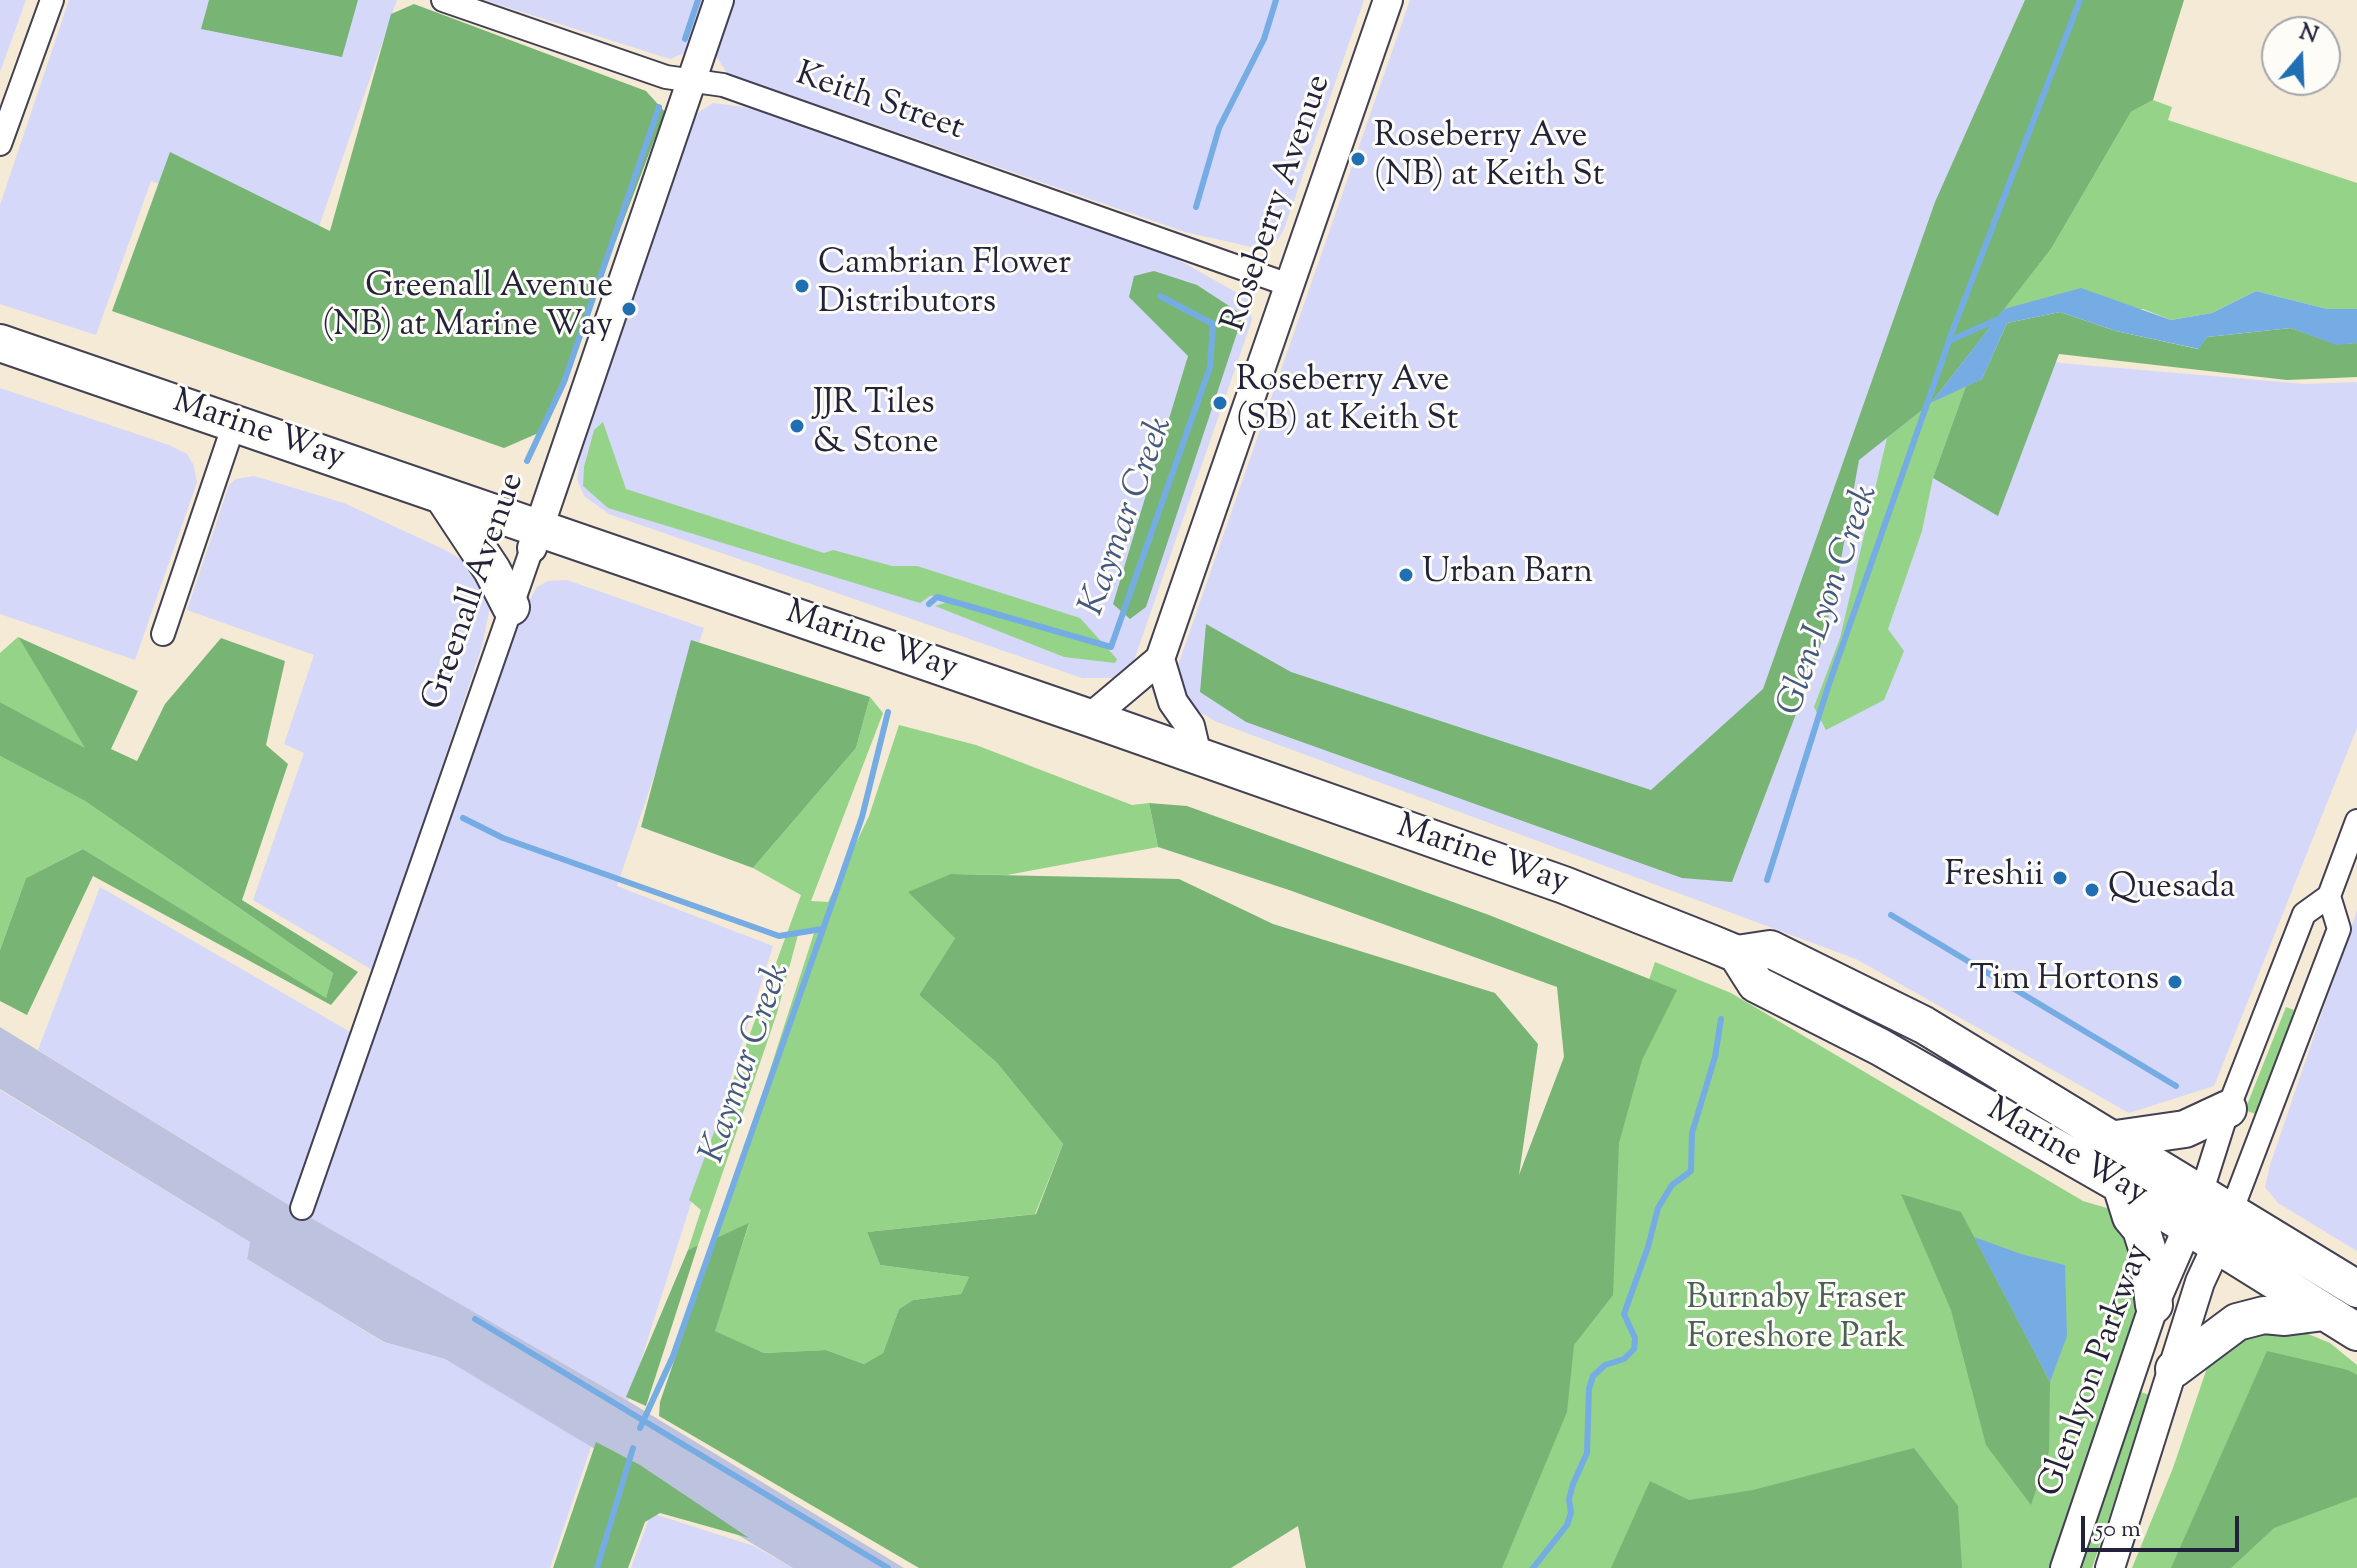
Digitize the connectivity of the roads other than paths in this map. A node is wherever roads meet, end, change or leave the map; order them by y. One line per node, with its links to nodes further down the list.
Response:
1 (52, 0): 6 (street)
2 (443, 0): 5 (street, Keith Street)
3 (719, 0): 5 (street, Greenall Avenue)
4 (1388, 0): 7 (street, Roseberry Avenue)
5 (691, 80): 7 (street, Keith Street); 11 (street, Greenall Avenue)
6 (0, 144)
7 (1289, 285): 14 (street, Roseberry Avenue)
8 (0, 343): 9 (main road, Marine Way)
9 (234, 424): 10 (main road, Marine Way); 13 (street)
10 (443, 496): 11 (main road, Marine Way); 12 (main road)
11 (535, 538): 12 (street, Greenall Avenue); 15 (main road, Marine Way)
12 (511, 607): 23 (street, Greenall Avenue)
13 (163, 634)
14 (1160, 659): 15 (street); 16 (street)
15 (1090, 718): 16 (main road, Marine Way)
16 (1197, 756): 19 (main road, Marine Way)
17 (2357, 821): 18 (street, Glenlyon Parkway)
18 (2329, 896): 20 (street, Glenlyon Parkway); 24 (street, Glenlyon Parkway)
19 (1737, 954): 21 (main road, Marine Way); 22 (main road, Marine Way)
20 (2228, 1109): 21 (main road); 24 (street, Glenlyon Parkway)
21 (2116, 1139): 24 (main road, Marine Way)
22 (2121, 1185): 24 (main road, Marine Way); 26 (main road)
23 (302, 1208)
24 (2209, 1220): 25 (main road, Marine Way); 26 (street, Glenlyon Parkway); 27 (main road, Marine Way); 29 (street, Glenlyon Parkway)
25 (2357, 1289)
26 (2154, 1305): 30 (street, Glenlyon Parkway)
27 (2324, 1312): 28 (main road, Marine Way); 29 (main road)
28 (2357, 1332)
29 (2174, 1369): 31 (street, Glenlyon Parkway)
30 (2065, 1568)
31 (2110, 1568)

